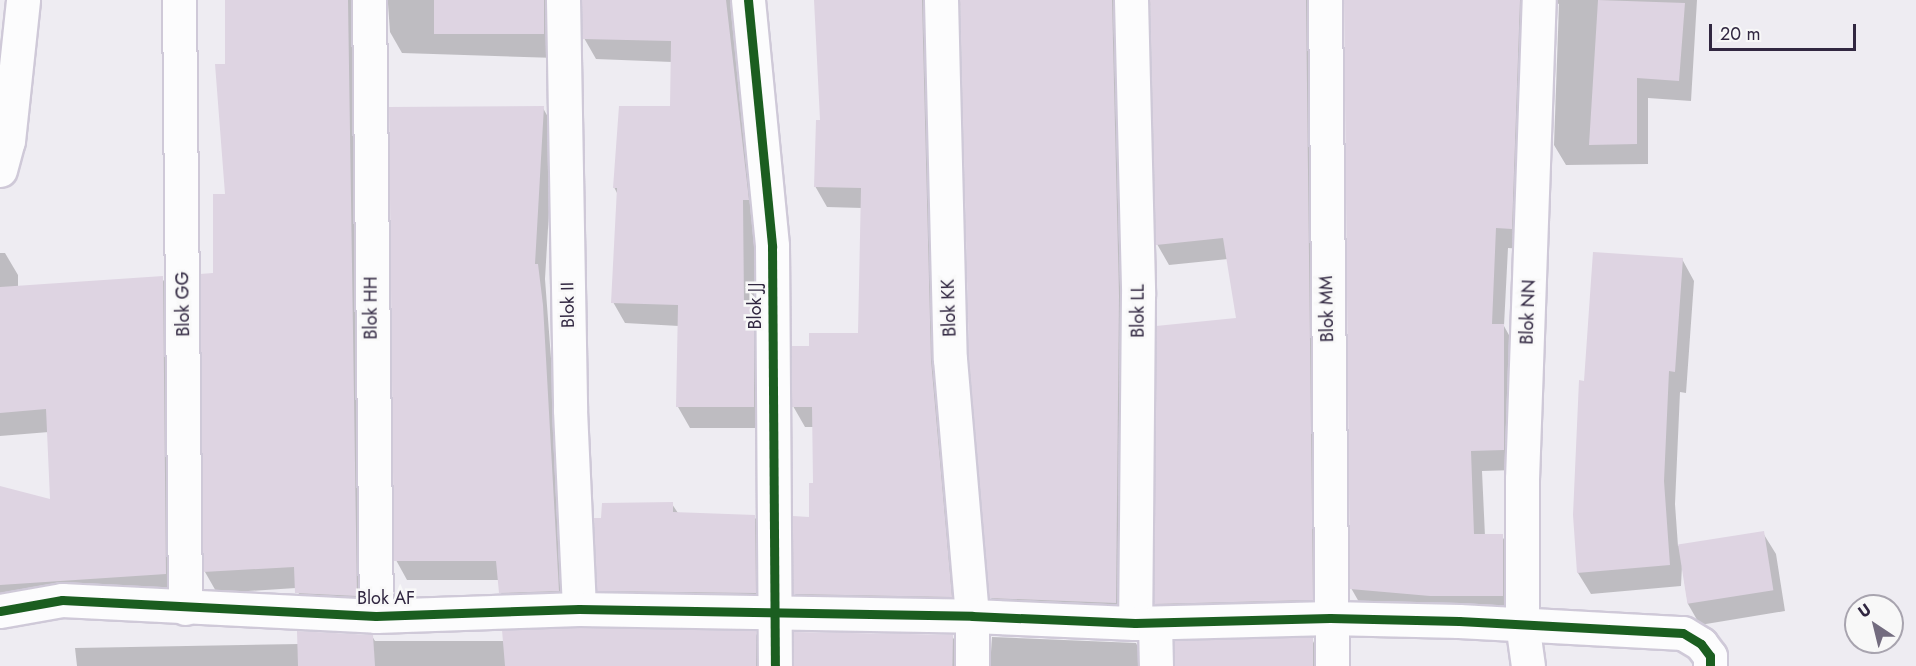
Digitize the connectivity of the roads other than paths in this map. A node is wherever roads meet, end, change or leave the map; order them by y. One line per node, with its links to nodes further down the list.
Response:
1 (23, 0): 10 (street)
2 (179, 0): 11 (street, Blok GG)
3 (369, 0): 15 (street, Blok HH)
4 (563, 0): 12 (street, Blok II)
5 (748, 0): 14 (street, Blok JJ)
6 (941, 0): 16 (street, Blok KK)
7 (1131, 0): 18 (street, Blok LL)
8 (1326, 0): 17 (street, Blok MM)
9 (1539, 0): 19 (street, Blok NN)
10 (4, 156)
11 (185, 608): 13 (street, Blok AF); 15 (street, Blok AF)
12 (579, 609): 14 (street, Blok AF); 15 (street, Blok AF)
13 (0, 611)
14 (775, 613): 16 (street, Blok AF); 20 (street, Blok JJ)
15 (376, 616)
16 (972, 616): 18 (street, Blok AF); 21 (street, Blok KK)
17 (1330, 618): 18 (street, Blok AF); 19 (street, Blok AF); 23 (street, Blok MM)
18 (1145, 623): 22 (street, Blok LL)
19 (1522, 623): 24 (street, Blok NN); 25 (street, Blok AF)
20 (775, 666)
21 (972, 666)
22 (1156, 666)
23 (1332, 666)
24 (1528, 666)
25 (1710, 666)

